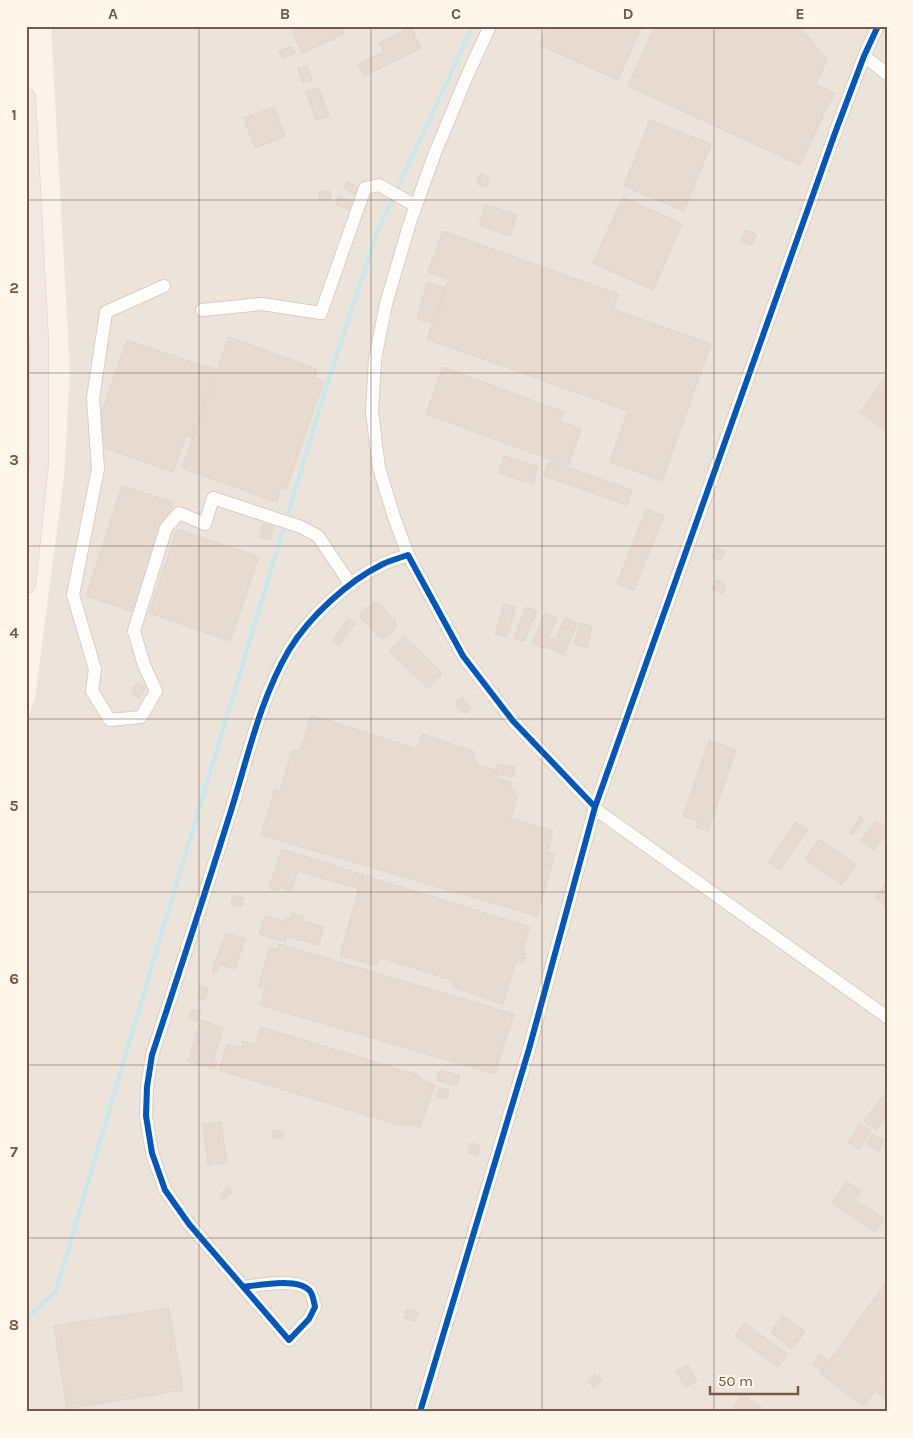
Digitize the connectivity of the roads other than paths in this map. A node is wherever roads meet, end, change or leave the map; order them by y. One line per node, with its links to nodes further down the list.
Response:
1 (490, 26): 6 (street)
2 (878, 26): 3 (street)
3 (864, 56): 4 (street); 12 (street)
4 (887, 74)
5 (26, 98): 10 (highway)
6 (416, 206): 8 (street); 9 (street)
7 (164, 286): 11 (street)
8 (202, 310)
9 (408, 555): 11 (street); 12 (street)
10 (26, 584)
11 (351, 585): 14 (street)
12 (595, 808): 13 (street); 15 (street)
13 (887, 1016)
14 (242, 1287): 14 (street)
15 (420, 1412)

